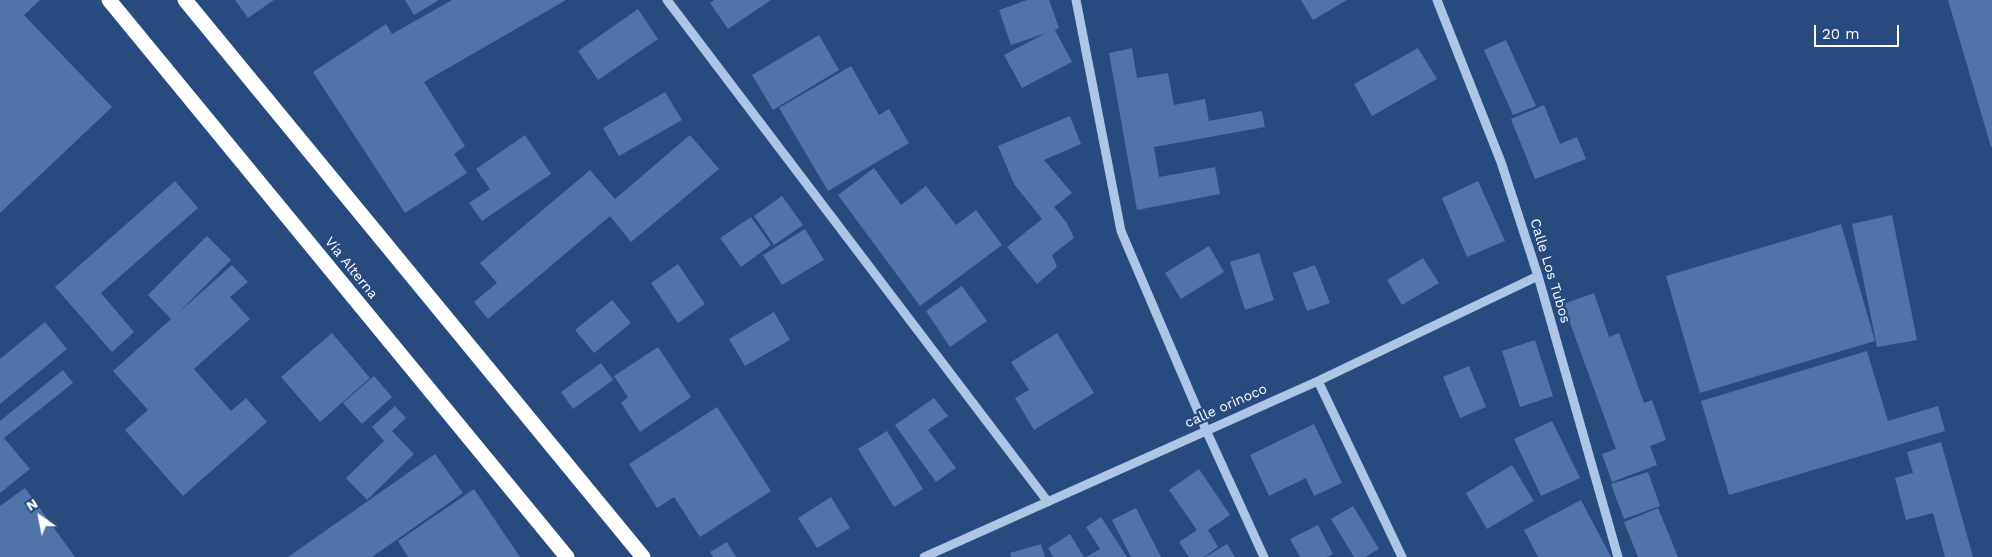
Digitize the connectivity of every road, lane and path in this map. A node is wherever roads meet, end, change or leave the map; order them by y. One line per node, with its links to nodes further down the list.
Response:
1 (110, 0): 10 (highway, Vía Alterna)
2 (185, 0): 11 (highway)
3 (667, 0): 9 (street)
4 (1076, 0): 8 (street)
5 (1436, 0): 6 (street, Calle Los Tubos)
6 (1538, 276): 7 (street, calle orinoco); 15 (street, Calle Los Tubos)
7 (1318, 381): 8 (street, calle orinoco); 14 (street)
8 (1206, 430): 9 (street, calle orinoco); 13 (street)
9 (1048, 502): 12 (street, calle orinoco)
10 (567, 557)
11 (642, 557)
12 (924, 557)
13 (1264, 557)
14 (1402, 557)
15 (1618, 557)

